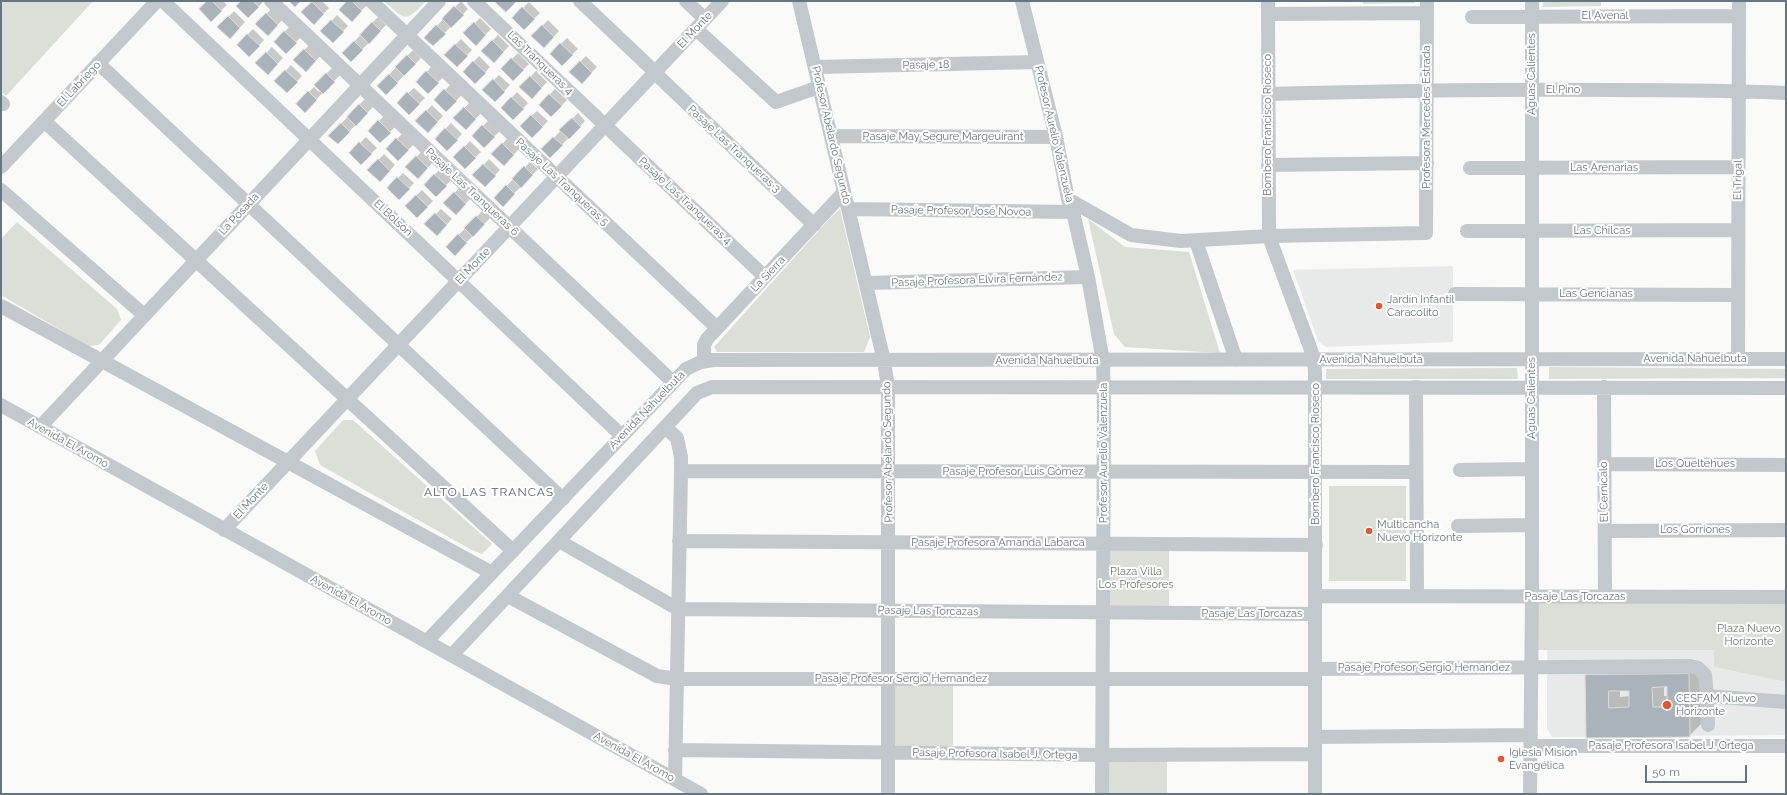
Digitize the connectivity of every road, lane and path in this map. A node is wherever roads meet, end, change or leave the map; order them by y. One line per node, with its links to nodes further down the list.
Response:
1 (157, 1): 22 (street, El Labriego)
2 (163, 1): 36 (street, El Bolsón)
3 (271, 1): 25 (street, Pasaje Las Tranqueras 6)
4 (371, 1): 20 (street, Pasaje Las Tranqueras 5)
5 (439, 1): 20 (street, La Posada)
6 (474, 1): 33 (street, Las Tranqueras 4)
7 (580, 1): 24 (street, Pasaje Las Tranqueras 3)
8 (686, 1): 19 (street)
9 (722, 1): 19 (street, El Monte)
10 (799, 1): 23 (street, Profesor Abelardo Segundo)
11 (1022, 1): 21 (street, Profesor Aurelio Valenzuela)
12 (1532, 1): 18 (street, Aguas Calientes)
13 (1739, 1): 16 (street, El Trigal)
14 (1427, 7): 15 (street); 27 (street, Profesora Mercedes Estrada)
15 (1268, 8): 30 (street, Bombero Francisco Rioseco)
16 (1738, 16): 18 (street, El Avenal); 29 (street, El Trigal)
17 (1472, 17): 18 (street, El Avenal)
18 (1532, 17): 28 (street, Aguas Calientes)
19 (701, 24): 24 (street, El Monte); 26 (street)
20 (407, 35): 25 (street, La Posada); 43 (street, Pasaje Las Tranqueras 5)
21 (1037, 62): 23 (street, Pasaje 18); 35 (street, Profesor Aurelio Valenzuela)
22 (98, 63): 32 (street, El Labriego); 46 (street)
23 (815, 67): 26 (street, Profesor Abelardo Segundo)
24 (655, 73): 33 (street, El Monte); 49 (street, Pasaje Las Tranqueras 3)
25 (360, 85): 36 (street, La Posada); 50 (street, Pasaje Las Tranqueras 6)
26 (819, 87): 34 (street, Profesor Abelardo Segundo)
27 (1427, 90): 28 (street, El Pino); 30 (street, El Pino); 37 (street, Profesora Mercedes Estrada)
28 (1533, 90): 29 (street, El Pino); 42 (street, Aguas Calientes)
29 (1739, 91): 31 (street, El Pino); 40 (street, El Trigal)
30 (1268, 94): 38 (street, Bombero Francisco Rioseco)
31 (1786, 94)
32 (44, 121): 39 (street, El Labriego); 57 (street)
33 (605, 125): 43 (street, El Monte); 58 (street, Pasaje Las Tranqueras 4)
34 (831, 136): 35 (street, Pasaje May Segure Margeuirant); 45 (street, Profesor Abelardo Segundo)
35 (1056, 137): 47 (street, Profesor Aurelio Valenzuela)
36 (309, 139): 46 (street, La Posada); 60 (street, El Bolsón)
37 (1427, 163): 38 (street); 54 (street, Profesora Mercedes Estrada)
38 (1268, 165): 55 (street, Bombero Francisco Rioseco)
39 (1, 167)
40 (1738, 167): 42 (street, Las Arenarias); 51 (street, El Trigal)
41 (1470, 168): 42 (street, Las Arenarias)
42 (1532, 168): 53 (street, Aguas Calientes)
43 (557, 177): 50 (street, El Monte); 67 (street, Pasaje Las Tranqueras 5)
44 (1, 190): 66 (street)
45 (844, 192): 48 (street, Profesor Abelardo Segundo); 49 (street, La Sierra)
46 (248, 204): 57 (street, La Posada); 68 (street)
47 (1070, 206): 48 (street, Pasaje Profesor José Novoa); 56 (street, Pasaje Profesor José Novoa); 59 (street, Profesor Aurelio Valenzuela)
48 (848, 209): 61 (street, Profesor Abelardo Segundo)
49 (814, 225): 58 (street, La Sierra)
50 (510, 227): 60 (street, El Monte); 78 (street, Pasaje Las Tranqueras 6)
51 (1737, 230): 53 (street, Las Chilcas); 64 (street, El Trigal)
52 (1467, 231): 53 (street, Las Chilcas)
53 (1531, 231): 63 (street, Aguas Calientes)
54 (1426, 233): 55 (street, Pasaje Profesor José Novoa)
55 (1270, 236): 56 (street, Pasaje Profesor José Novoa); 73 (street, Bombero Francisco Rioseco)
56 (1196, 241): 72 (street)
57 (196, 260): 66 (street, La Posada); 86 (street)
58 (765, 277): 67 (street, La Sierra)
59 (1088, 277): 61 (street, Pasaje Profesora Elvira Fernández); 77 (street, Profesor Aurelio Valenzuela)
60 (459, 281): 68 (street, El Monte); 90 (street, El Bolsón)
61 (866, 283): 76 (street, Profesor Abelardo Segundo)
62 (1455, 294): 63 (street, Las Gencianas)
63 (1532, 294): 64 (street, Las Gencianas); 74 (street, Aguas Calientes)
64 (1737, 294): 69 (street, El Trigal)
65 (1, 306): 71 (street)
66 (144, 316): 71 (street, La Posada)
67 (717, 328): 75 (street, La Sierra)
68 (399, 345): 86 (street, El Monte); 101 (street)
69 (1738, 359): 70 (street, Avenida Nahuelbuta); 74 (street, Avenida Nahuelbuta)
70 (1786, 359)
71 (101, 360): 88 (street, La Posada); 91 (street)
72 (1236, 360): 73 (street, Avenida Nahuelbuta); 77 (street, Avenida Nahuelbuta)
73 (1314, 360): 74 (street, Avenida Nahuelbuta); 81 (street, Bombero Francisco Rioseco)
74 (1533, 360): 83 (street, Aguas Calientes)
75 (704, 361): 76 (street, Avenida Nahuelbuta); 78 (street, Avenida Nahuelbuta)
76 (884, 361): 77 (street, Avenida Nahuelbuta); 79 (street, Profesor Abelardo Segundo)
77 (1103, 361): 80 (street, Profesor Aurelio Valenzuela)
78 (673, 382): 90 (street, Avenida Nahuelbuta)
79 (888, 386): 80 (street); 89 (street); 97 (street, Profesor Abelardo Segundo)
80 (1104, 386): 81 (street); 98 (street, Profesor Aurelio Valenzuela)
81 (1316, 387): 82 (street); 99 (street, Bombero Francisco Rioseco)
82 (1416, 387): 83 (street); 100 (street)
83 (1532, 387): 84 (street); 94 (street, Aguas Calientes)
84 (1604, 387): 85 (street); 92 (street, El Cernícalo)
85 (1786, 388)
86 (348, 399): 91 (street, El Monte); 112 (street)
87 (1, 405): 88 (street, Avenida El Aromo)
88 (40, 427): 104 (street, Avenida El Aromo)
89 (666, 427): 96 (street); 107 (street)
90 (622, 436): 101 (street, Avenida Nahuelbuta)
91 (288, 462): 104 (street, El Monte); 113 (street)
92 (1604, 464): 93 (street, Los Queltehues); 106 (street, El Cernícalo)
93 (1786, 464)
94 (1532, 469): 95 (street); 102 (street, Aguas Calientes)
95 (1460, 470)
96 (681, 471): 97 (street, Pasaje Profesor Luis Gómez); 108 (street)
97 (888, 471): 98 (street, Pasaje Profesor Luis Gómez); 109 (street, Profesor Abelardo Segundo)
98 (1104, 472): 99 (street, Pasaje Profesor Luis Gómez); 110 (street, Profesor Aurelio Valenzuela)
99 (1316, 472): 100 (street, Pasaje Profesor Luis Gómez); 111 (street, Bombero Francisco Rioseco)
100 (1416, 472): 116 (street)
101 (563, 499): 112 (street, Avenida Nahuelbuta)
102 (1532, 525): 103 (street); 117 (street, Aguas Calientes)
103 (1458, 526)
104 (224, 530): 124 (street, Avenida El Aromo)
105 (1786, 530): 106 (street, Los Gorriones)
106 (1605, 531): 118 (street, El Cernícalo)
107 (559, 541): 114 (street); 120 (street, Pasaje Las Torcazas)
108 (679, 541): 109 (street, Pasaje Profesora Amanda Labarca); 120 (street)
109 (888, 542): 110 (street, Pasaje Profesora Amanda Labarca); 121 (street, Profesor Abelardo Segundo)
110 (1104, 543): 111 (street, Pasaje Profesora Amanda Labarca); 122 (street, Profesor Aurelio Valenzuela)
111 (1316, 545): 115 (street, Bombero Francisco Rioseco)
112 (514, 551): 113 (street, Avenida Nahuelbuta)
113 (492, 573): 124 (street, Avenida Nahuelbuta)
114 (508, 596): 125 (street); 128 (street, Pasaje Profesor Sergio Hernandez)
115 (1315, 596): 116 (street, Pasaje Las Torcazas); 123 (street, Bombero Francisco Rioseco)
116 (1417, 596): 117 (street, Pasaje Las Torcazas)
117 (1532, 597): 118 (street, Pasaje Las Torcazas); 126 (street, Aguas Calientes)
118 (1605, 597): 119 (street, Pasaje Las Torcazas)
119 (1786, 597)
120 (678, 609): 121 (street, Pasaje Las Torcazas); 128 (street)
121 (888, 611): 122 (street, Pasaje Las Torcazas); 129 (street, Profesor Abelardo Segundo)
122 (1103, 612): 123 (street, Pasaje Las Torcazas); 130 (street, Profesor Aurelio Valenzuela)
123 (1315, 614): 127 (street, Bombero Francisco Rioseco)
124 (427, 641): 125 (street, Avenida El Aromo)
125 (452, 655): 141 (street, Avenida El Aromo)
126 (1532, 667): 127 (street, Pasaje Profesor Sergio Hernandez); 131 (street, Pasaje Profesor Sergio Hernandez); 135 (street, Aguas Calientes)
127 (1315, 674): 130 (street, Pasaje Profesor Sergio Hernandez); 134 (street, Bombero Francisco Rioseco)
128 (677, 679): 129 (street, Pasaje Profesor Sergio Hernandez); 137 (street)
129 (888, 679): 130 (street, Pasaje Profesor Sergio Hernandez); 138 (street, Profesor Abelardo Segundo)
130 (1103, 680): 140 (street, Profesor Aurelio Valenzuela)
131 (1707, 696): 132 (street); 133 (street)
132 (1786, 702)
133 (1708, 725)
134 (1315, 737): 135 (street, Pasaje Profesora Isabel J. Ortega); 139 (street, Bombero Francisco Rioseco)
135 (1531, 740): 136 (street, Pasaje Profesora Isabel J. Ortega); 146 (street, Aguas Calientes)
136 (1786, 746)
137 (675, 750): 138 (street, Pasaje Profesora Isabel J. Ortega); 141 (street)
138 (888, 752): 140 (street, Pasaje Profesora Isabel J. Ortega); 143 (street, Profesor Abelardo Segundo)
139 (1315, 754): 140 (street, Pasaje Profesora Isabel J. Ortega); 145 (street, Bombero Francisco Rioseco)
140 (1102, 755): 144 (street, Profesor Aurelio Valenzuela)
141 (675, 780): 142 (street, Avenida El Aromo)
142 (701, 794)
143 (888, 794)
144 (1102, 794)
145 (1315, 794)
146 (1530, 794)

